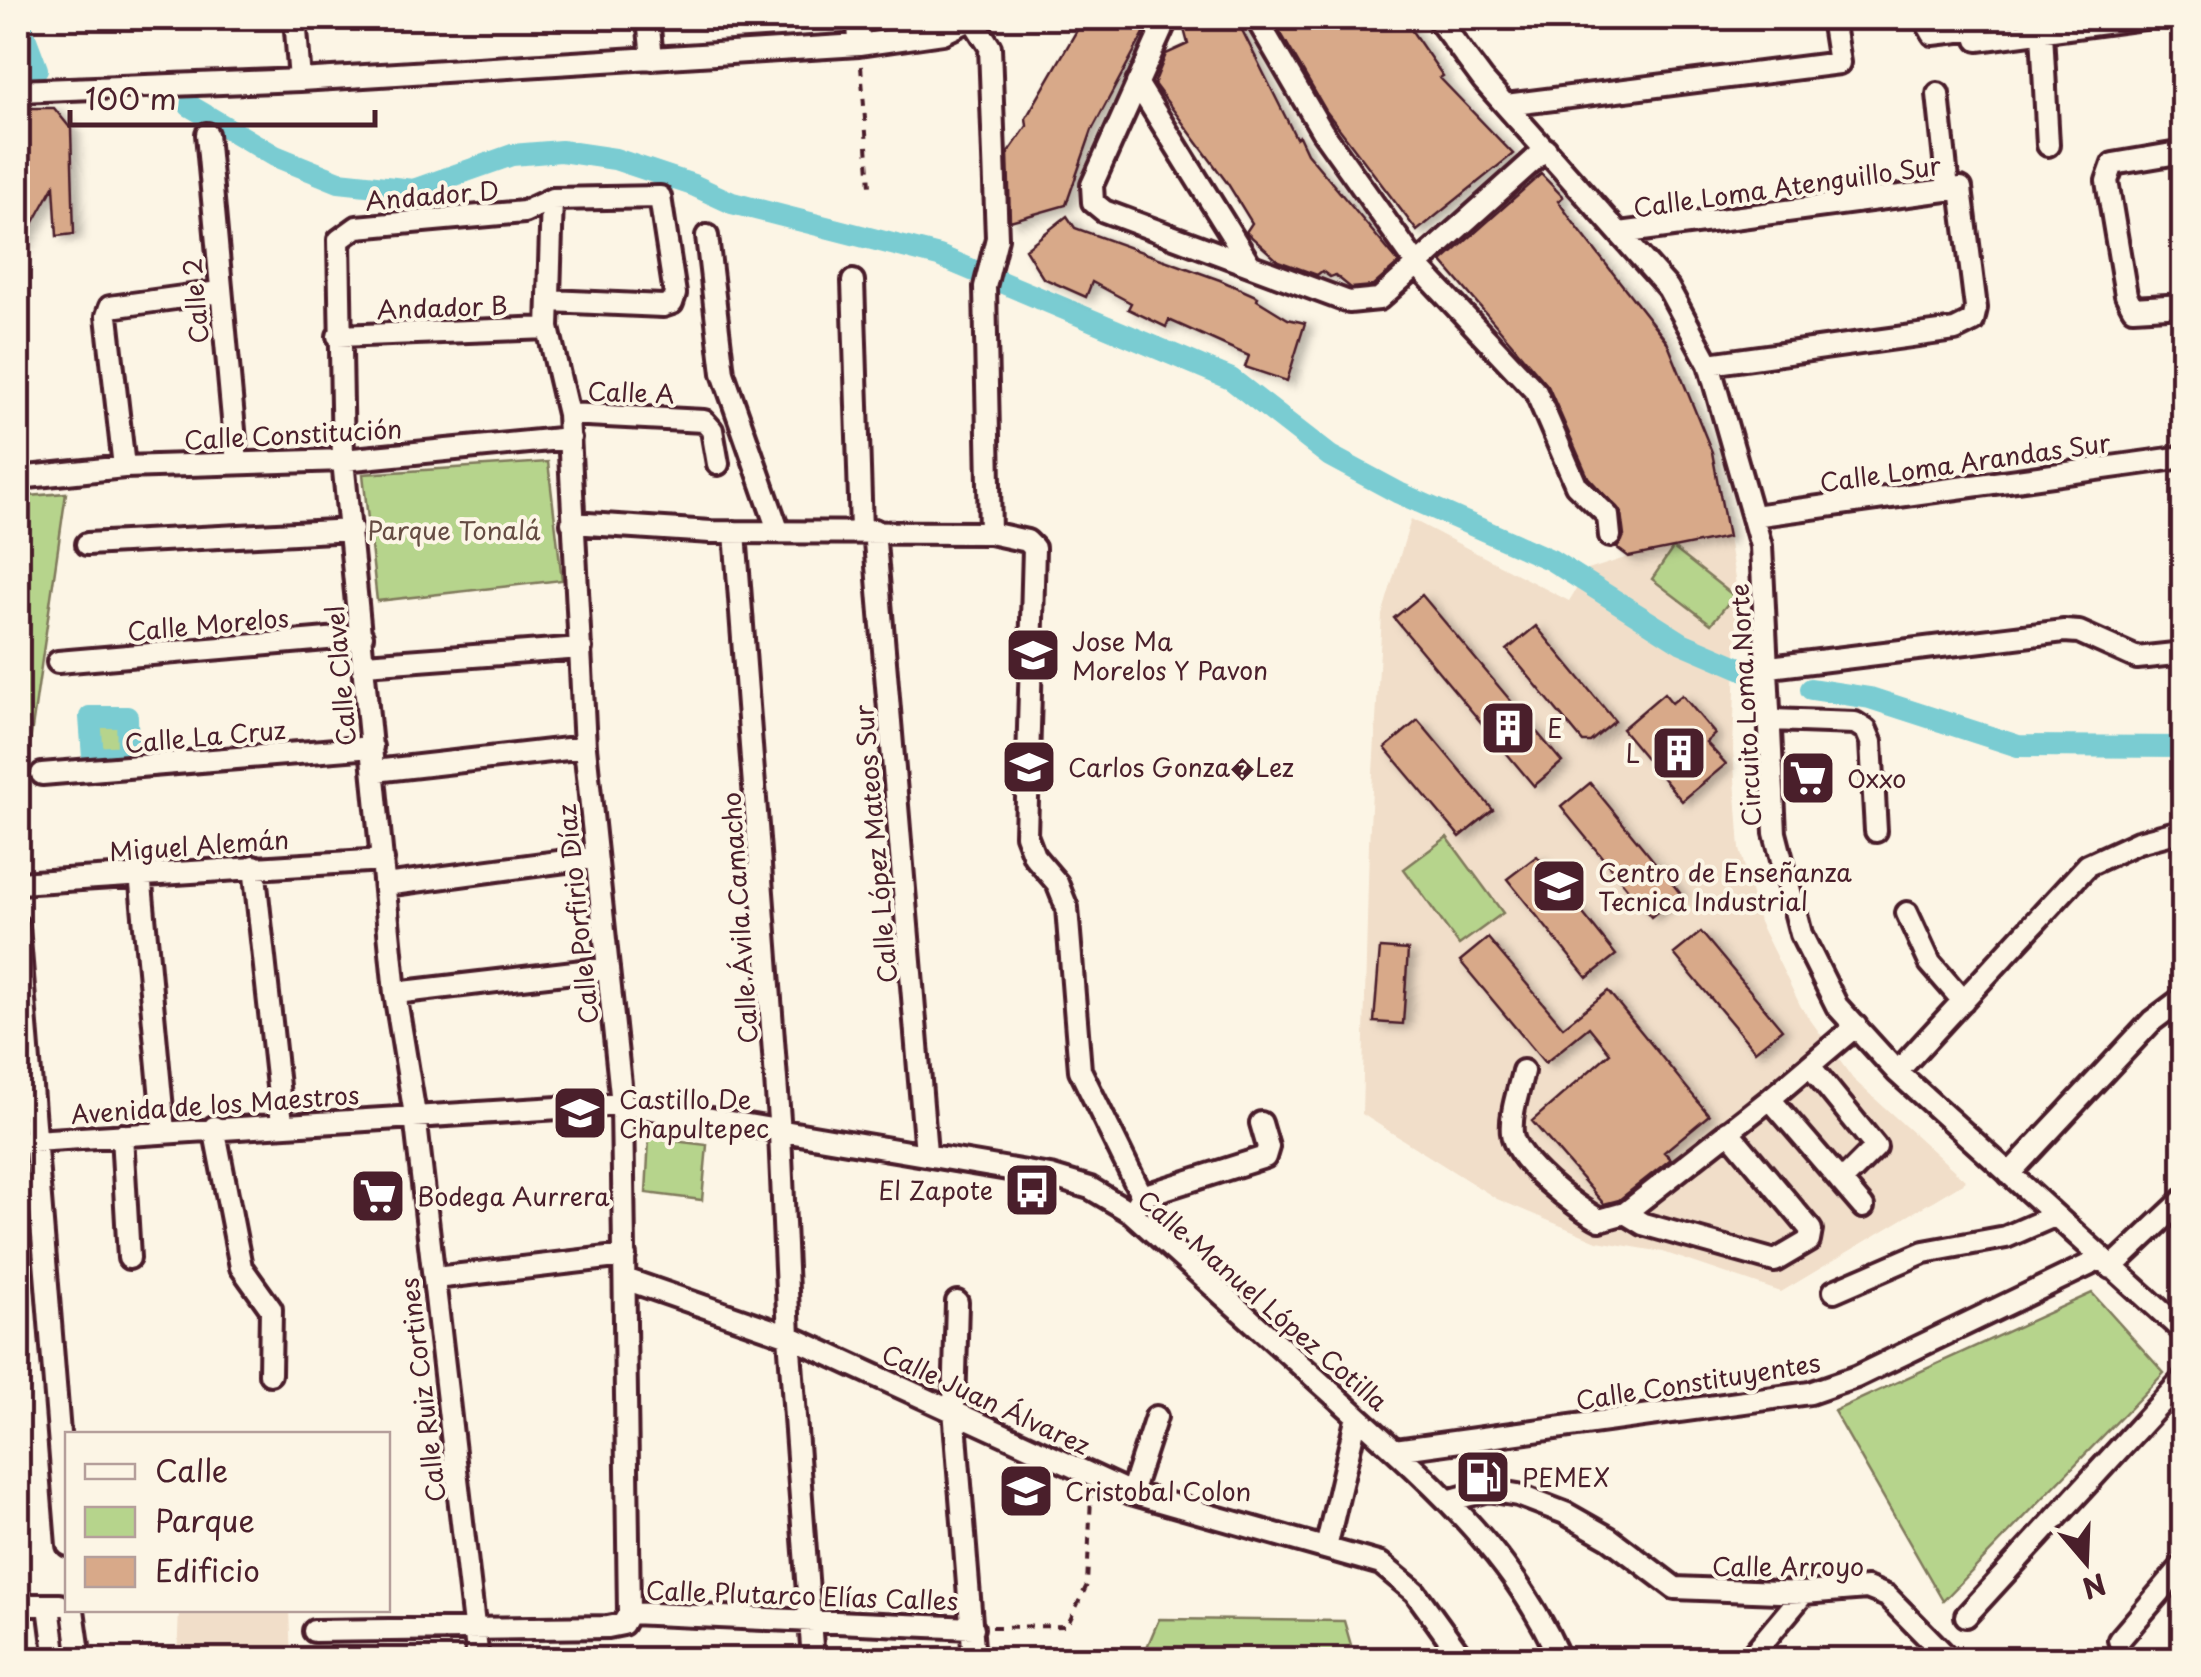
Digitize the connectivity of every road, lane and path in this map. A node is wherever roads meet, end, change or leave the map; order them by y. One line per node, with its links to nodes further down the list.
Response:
1 (295, 18): 15 (street)
2 (648, 18): 14 (street)
3 (858, 18): 13 (street)
4 (973, 18): 13 (street); 53 (street)
5 (1168, 18): 16 (street)
6 (1256, 18): 31 (street)
7 (1436, 18): 19 (street, Circuito Loma Norte)
8 (1832, 18): 19 (street)
9 (1924, 18): 11 (street)
10 (2143, 18): 12 (street)
11 (1976, 29): 12 (street)
12 (2042, 32): 21 (street)
13 (860, 45): 14 (street); 24 (path)
14 (652, 59): 15 (street)
15 (300, 80): 17 (street)
16 (1137, 82): 30 (street); 30 (street)
17 (18, 92)
18 (1938, 94): 25 (street)
19 (1506, 105): 22 (street, Circuito Loma Norte)
20 (207, 134): 33 (street, Calle 2)
21 (2048, 144)
22 (1546, 149): 28 (street, Circuito Loma Norte); 31 (street)
23 (2184, 152): 35 (street)
24 (870, 186)
25 (1954, 189): 28 (street, Calle Loma Atenguillo Sur); 38 (street)
26 (552, 199): 27 (street, Andador D); 34 (street, Calle Porfirio Díaz); 34 (street)
27 (345, 232): 37 (street, Calle Clavel)
28 (1620, 234): 38 (street, Circuito Loma Norte)
29 (707, 236): 50 (street)
30 (1249, 263): 31 (street)
31 (1418, 266): 54 (street)
32 (853, 281): 51 (street, Calle López Mateos Sur)
33 (218, 292): 43 (street, Calle 2); 45 (street)
34 (550, 300): 36 (street, Calle Porfirio Díaz)
35 (2184, 305)
36 (548, 328): 37 (street, Andador B); 39 (street, Calle Porfirio Díaz)
37 (338, 336): 42 (street, Calle Clavel)
38 (1709, 364): 47 (street, Circuito Loma Norte)
39 (568, 414): 40 (street, Calle Porfirio Díaz); 44 (street, Calle A)
40 (570, 438): 42 (street, Calle Constitución); 48 (street, Calle Porfirio Díaz)
41 (2184, 457): 47 (street, Calle Loma Arandas Sur)
42 (343, 460): 43 (street, Calle Constitución); 49 (street, Calle Clavel)
43 (237, 462): 45 (street, Calle Constitución)
44 (718, 464)
45 (124, 467): 46 (street, Calle Constitución)
46 (18, 478)
47 (1754, 516): 61 (street, Circuito Loma Norte)
48 (572, 523): 52 (street); 57 (street, Calle Porfirio Díaz)
49 (352, 530): 55 (street); 56 (street, Calle Clavel)
50 (778, 530): 51 (street); 52 (street)
51 (867, 530): 53 (street); 96 (street, Calle López Mateos Sur)
52 (735, 532): 93 (street, Calle Ávila Camacho)
53 (990, 533): 100 (street)
54 (1610, 536)
55 (86, 544)
56 (362, 636): 59 (street, Calle Morelos); 60 (street, Calle Clavel)
57 (581, 648): 60 (street); 64 (street, Calle Porfirio Díaz)
58 (2184, 653): 61 (street)
59 (58, 662)
60 (364, 664): 63 (street, Calle Clavel)
61 (1770, 667): 62 (street, Circuito Loma Norte)
62 (1772, 720): 68 (street); 81 (street, Circuito Loma Norte)
63 (372, 747): 65 (street, Calle Clavel); 66 (street, Calle La Cruz)
64 (585, 747): 65 (street); 69 (street, Calle Porfirio Díaz)
65 (375, 771): 70 (street, Calle Clavel)
66 (42, 774)
67 (2184, 830): 80 (street)
68 (1876, 831)
69 (596, 857): 74 (street); 77 (street, Calle Porfirio Díaz)
70 (383, 860): 71 (street, Miguel Alemán); 74 (street, Calle Clavel)
71 (254, 866): 72 (street, Miguel Alemán); 88 (street)
72 (140, 873): 73 (street, Miguel Alemán); 91 (street)
73 (18, 883)
74 (385, 884): 78 (street, Calle Clavel)
75 (1908, 912): 80 (street)
76 (18, 926): 95 (street)
77 (608, 968): 78 (street); 86 (street, Calle Porfirio Díaz)
78 (396, 993): 87 (street, Calle Clavel)
79 (2184, 997): 97 (street)
80 (1962, 1000): 84 (street)
81 (1856, 1026): 82 (street); 84 (street, Circuito Loma Norte)
82 (1810, 1066): 85 (street); 98 (street)
83 (1524, 1070): 102 (street)
84 (1897, 1072): 97 (street, Circuito Loma Norte)
85 (1770, 1098): 92 (street); 98 (street)
86 (622, 1104): 87 (street, Calle Manuel López Cotilla); 93 (street, Calle Manuel López Cotilla); 104 (street, Calle Porfirio Díaz)
87 (415, 1115): 88 (street, Avenida de los Maestros); 107 (street, Calle Ruiz Cortines)
88 (282, 1123): 90 (street, Avenida de los Maestros)
89 (1261, 1123): 100 (street)
90 (214, 1128): 91 (street, Avenida de los Maestros); 113 (street)
91 (164, 1131): 94 (street, Avenida de los Maestros)
92 (1728, 1131): 102 (street); 102 (street)
93 (780, 1133): 96 (street, Calle Manuel López Cotilla); 112 (street, Calle Ávila Camacho)
94 (122, 1135): 95 (street, Avenida de los Maestros); 105 (street)
95 (26, 1142): 122 (street)
96 (926, 1154): 100 (street, Calle Manuel López Cotilla)
97 (2008, 1174): 103 (street, Circuito Loma Norte)
98 (1842, 1182): 101 (street)
99 (2184, 1198): 106 (street, Calle Constituyentes)
100 (1137, 1205): 116 (street, Calle Manuel López Cotilla)
101 (1864, 1208)
102 (1625, 1213)
103 (2054, 1216): 106 (street, Circuito Loma Norte); 109 (street)
104 (625, 1256): 107 (street); 108 (street, Calle Porfirio Díaz)
105 (129, 1258)
106 (2106, 1264): 111 (street, Circuito Loma Norte); 118 (street, Calle Constituyentes)
107 (434, 1278): 132 (street, Calle Ruiz Cortines)
108 (625, 1279): 112 (street, Calle Juan Álvarez); 129 (street, Calle Porfirio Díaz)
109 (1834, 1291)
110 (957, 1302): 115 (street)
111 (2184, 1332)
112 (788, 1336): 115 (street, Calle Juan Álvarez); 131 (street, Calle Ávila Camacho)
113 (270, 1374)
114 (2184, 1378): 128 (street)
115 (954, 1409): 119 (street, Calle Juan Álvarez); 133 (street)
116 (1357, 1416): 118 (street, Calle Manuel López Cotilla); 123 (street)
117 (1156, 1417): 120 (street)
118 (1396, 1450): 121 (street, Calle Manuel López Cotilla)
119 (1092, 1476): 120 (street, Calle Juan Álvarez); 133 (path)
120 (1132, 1493): 123 (street, Calle Juan Álvarez)
121 (1448, 1501): 125 (street, Calle Arroyo); 143 (street, Calle Manuel López Cotilla)
122 (65, 1516)
123 (1326, 1548): 142 (street, Calle Juan Álvarez)
124 (2184, 1564): 135 (street)
125 (1804, 1593): 136 (street, Calle Arroyo); 144 (street)
126 (18, 1605): 127 (street)
127 (63, 1607): 137 (street); 138 (street)
128 (1966, 1616)
129 (626, 1619): 131 (street, Calle Plutarco Elías Calles); 132 (street, Calle Plutarco Elías Calles)
130 (341, 1620): 132 (street, Calle Plutarco Elías Calles); 134 (street, Calle Plutarco Elías Calles)
131 (813, 1621): 133 (street, Calle Plutarco Elías Calles); 140 (street, Calle Ávila Camacho)
132 (475, 1626): 139 (street, Calle Ruiz Cortines)
133 (972, 1628): 141 (street)
134 (314, 1631)
135 (2119, 1640)
136 (1938, 1656)
137 (56, 1660)
138 (80, 1660)
139 (478, 1660)
140 (813, 1660)
141 (974, 1660)
142 (1464, 1660)
143 (1560, 1660)
144 (1748, 1660)

